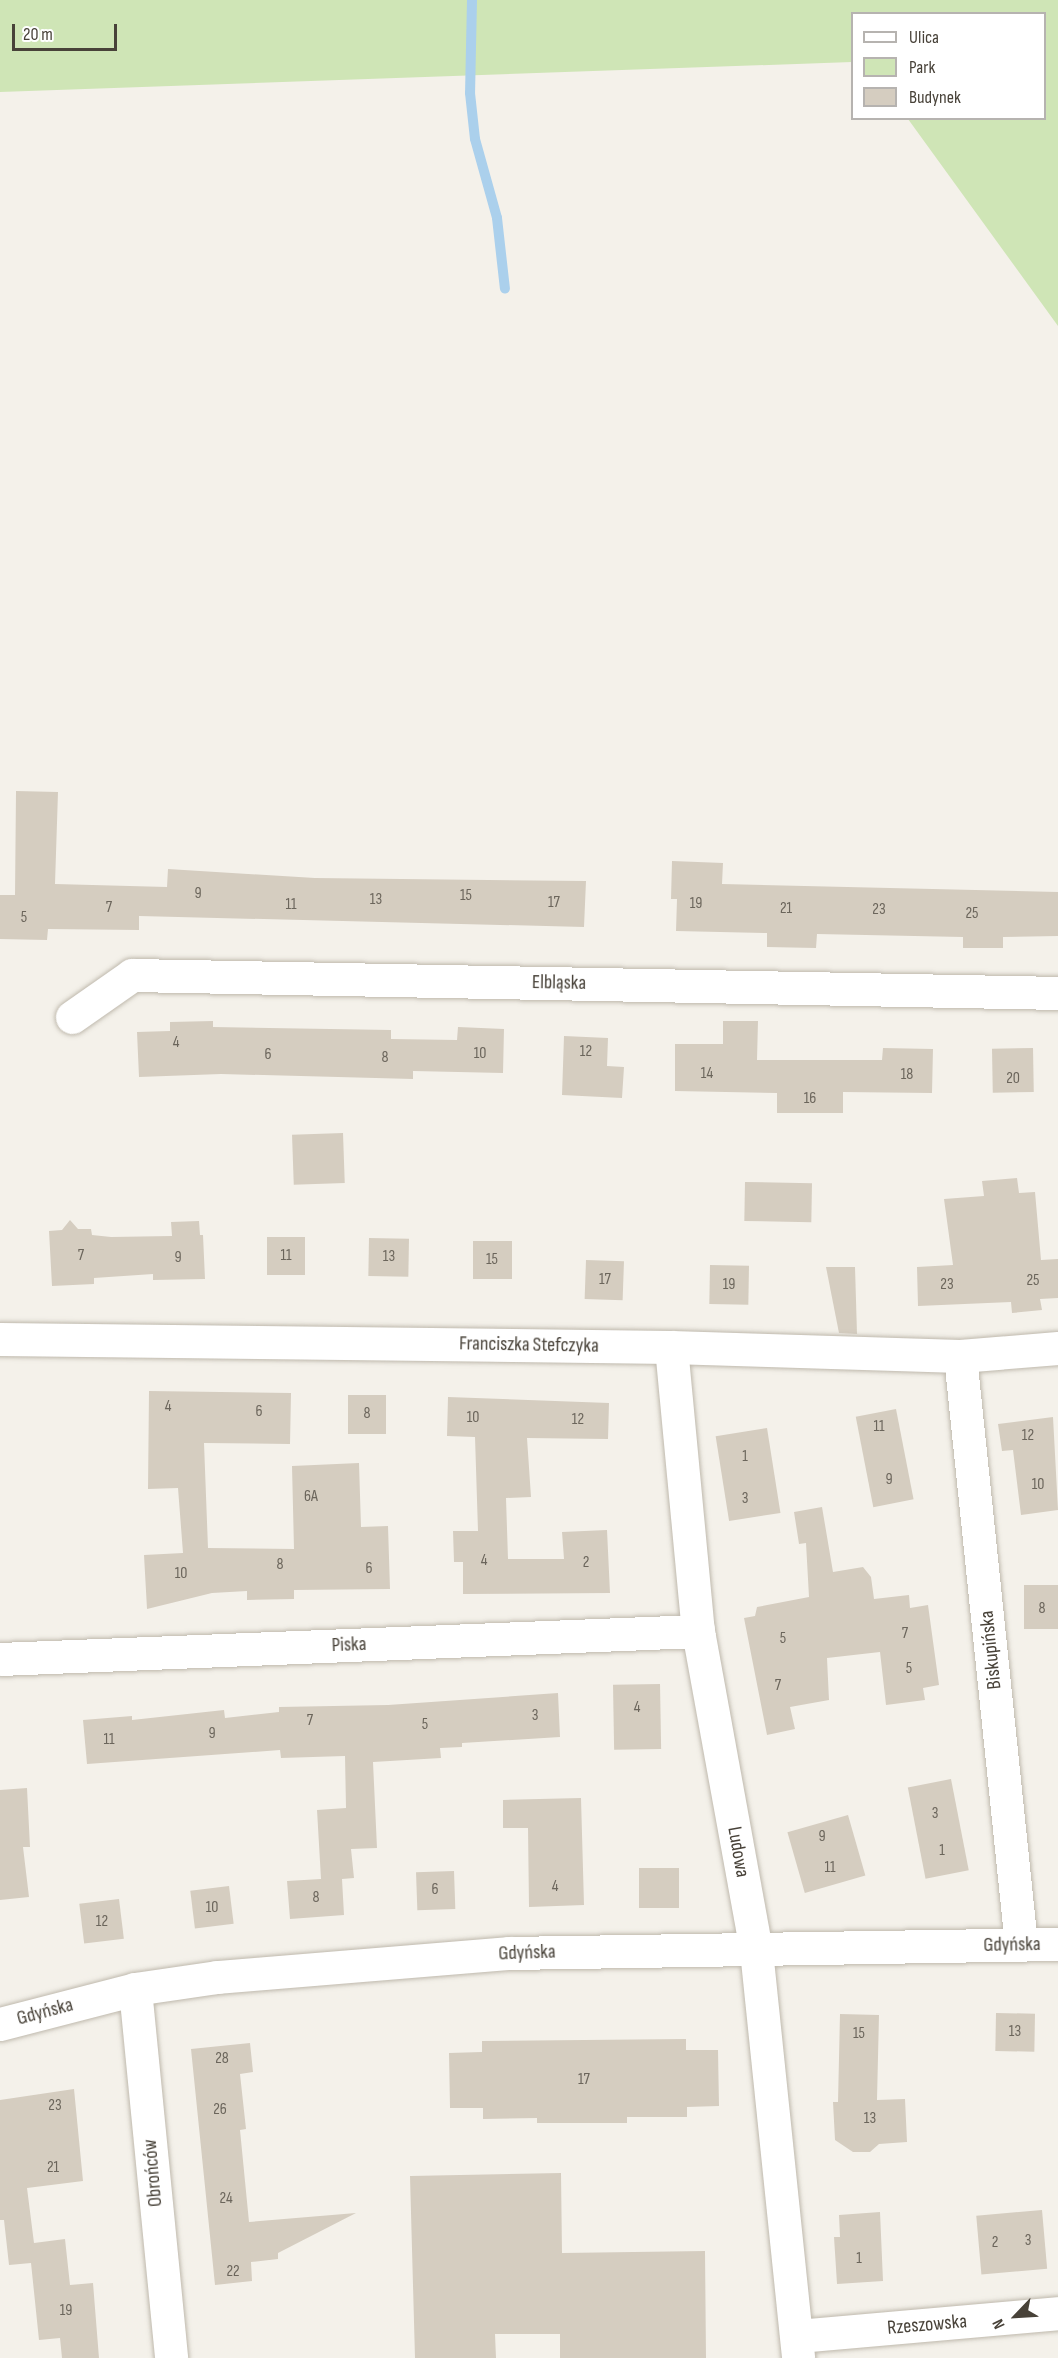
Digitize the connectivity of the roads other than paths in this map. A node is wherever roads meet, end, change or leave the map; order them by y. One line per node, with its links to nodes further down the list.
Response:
1 (1058, 993): 2 (street, Elbląska)
2 (72, 1017)
3 (0, 1339): 4 (street, Franciszka Stefczyka)
4 (671, 1347): 6 (street, Franciszka Stefczyka); 7 (street, Ludowa)
5 (1058, 1348): 6 (street, Franciszka Stefczyka)
6 (960, 1356): 9 (street, Biskupińska)
7 (698, 1631): 8 (street, Piska); 11 (street, Ludowa)
8 (0, 1659)
9 (1021, 1944): 10 (street, Gdyńska); 11 (street, Gdyńska)
10 (1058, 1944)
11 (756, 1950): 12 (street, Gdyńska); 15 (street, Ludowa)
12 (135, 1989): 13 (street, Gdyńska); 16 (street, Obrońców)
13 (0, 2024)
14 (1058, 2313): 15 (street, Rzeszowska)
15 (797, 2347)
16 (171, 2358)

